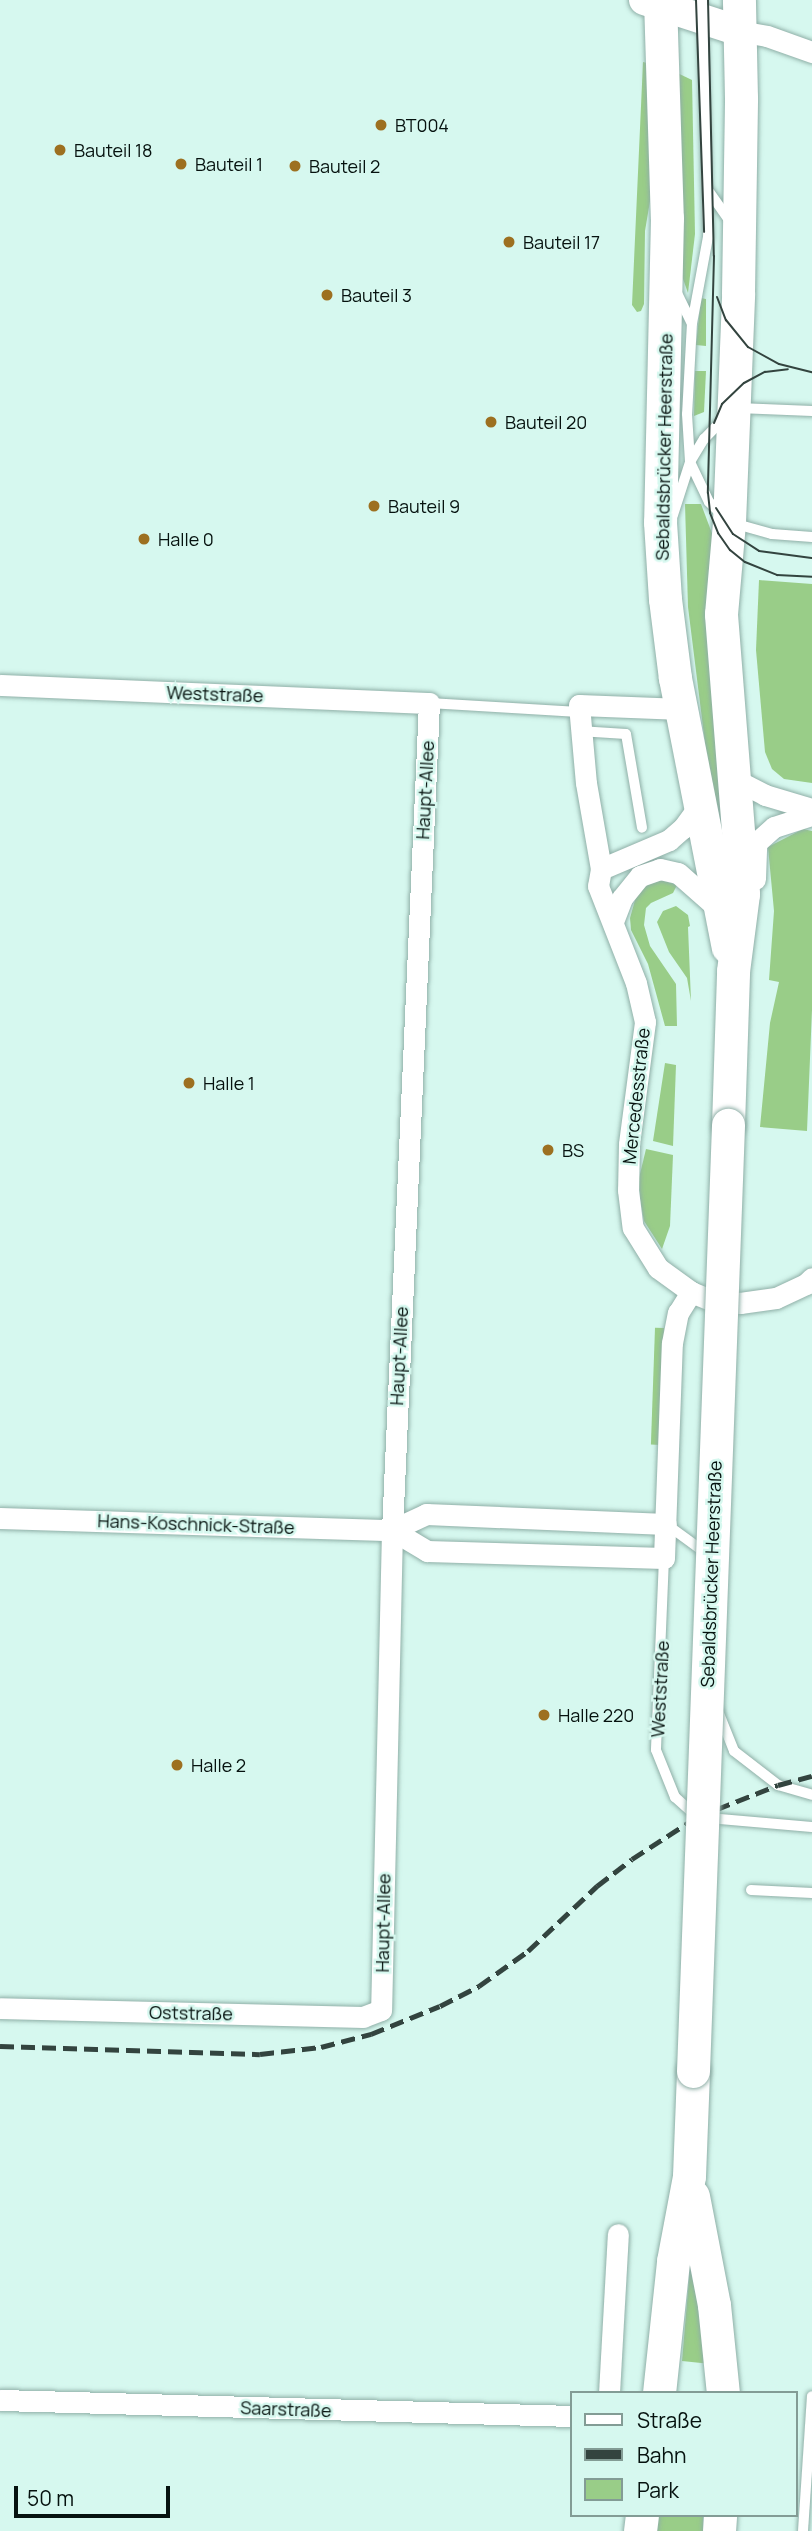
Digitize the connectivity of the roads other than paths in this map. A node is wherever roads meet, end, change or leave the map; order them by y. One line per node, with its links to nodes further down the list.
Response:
1 (655, 2): 2 (street); 6 (main road, Sebaldsbrücker Heerstraße)
2 (730, 14): 3 (street); 4 (lane); 5 (main road, Sebaldsbrücker Heerstraße)
3 (812, 52)
4 (707, 189): 5 (lane); 7 (lane)
5 (739, 233): 8 (main road, Sebaldsbrücker Heerstraße)
6 (667, 271): 7 (lane); 13 (main road, Sebaldsbrücker Heerstraße)
7 (691, 323): 10 (lane)
8 (734, 408): 9 (lane); 10 (lane); 11 (main road, Sebaldsbrücker Heerstraße)
9 (812, 411)
10 (690, 462): 11 (lane); 13 (lane)
11 (729, 522): 12 (lane); 18 (main road, Sebaldsbrücker Heerstraße)
12 (812, 537)
13 (662, 551): 16 (main road, Sebaldsbrücker Heerstraße)
14 (0, 685): 15 (street, Weststraße)
15 (429, 703): 17 (lane); 30 (street, Haupt-Allee)
16 (682, 709): 17 (street); 19 (main road, Sebaldsbrücker Heerstraße)
17 (579, 722): 22 (lane); 23 (street, Mercedesstraße)
18 (736, 780): 20 (street); 24 (main road, Sebaldsbrücker Heerstraße)
19 (701, 803): 23 (street); 24 (main road, Sebaldsbrücker Heerstraße)
20 (812, 808)
21 (812, 815): 24 (street)
22 (642, 828)
23 (601, 869): 25 (street, Mercedesstraße)
24 (732, 902): 25 (street); 38 (main road, Sebaldsbrücker Heerstraße, bridge)
25 (614, 919): 27 (street, Mercedesstraße)
26 (812, 1278): 27 (street, Mercedesstraße)
27 (691, 1292): 29 (street)
28 (0, 1518): 30 (street, Hans-Koschnick-Straße)
29 (666, 1524): 30 (street, Hans-Koschnick-Straße); 31 (street); 32 (lane)
30 (391, 1530): 31 (street, Hans-Koschnick-Straße); 37 (street, Haupt-Allee)
31 (664, 1558): 33 (lane, Weststraße)
32 (812, 1795)
33 (812, 1827)
34 (751, 1890): 35 (lane)
35 (812, 1894)
36 (0, 2008): 37 (street, Oststraße)
37 (381, 2010)
38 (689, 2176): 41 (main road, Sebaldsbrücker Heerstraße); 42 (main road, Sebaldsbrücker Heerstraße)
39 (618, 2234): 40 (street)
40 (610, 2391)
41 (659, 2391)
42 (723, 2391)
43 (812, 2396): 46 (lane)
44 (0, 2400): 45 (street, Saarstraße)
45 (570, 2416)
46 (803, 2531)

